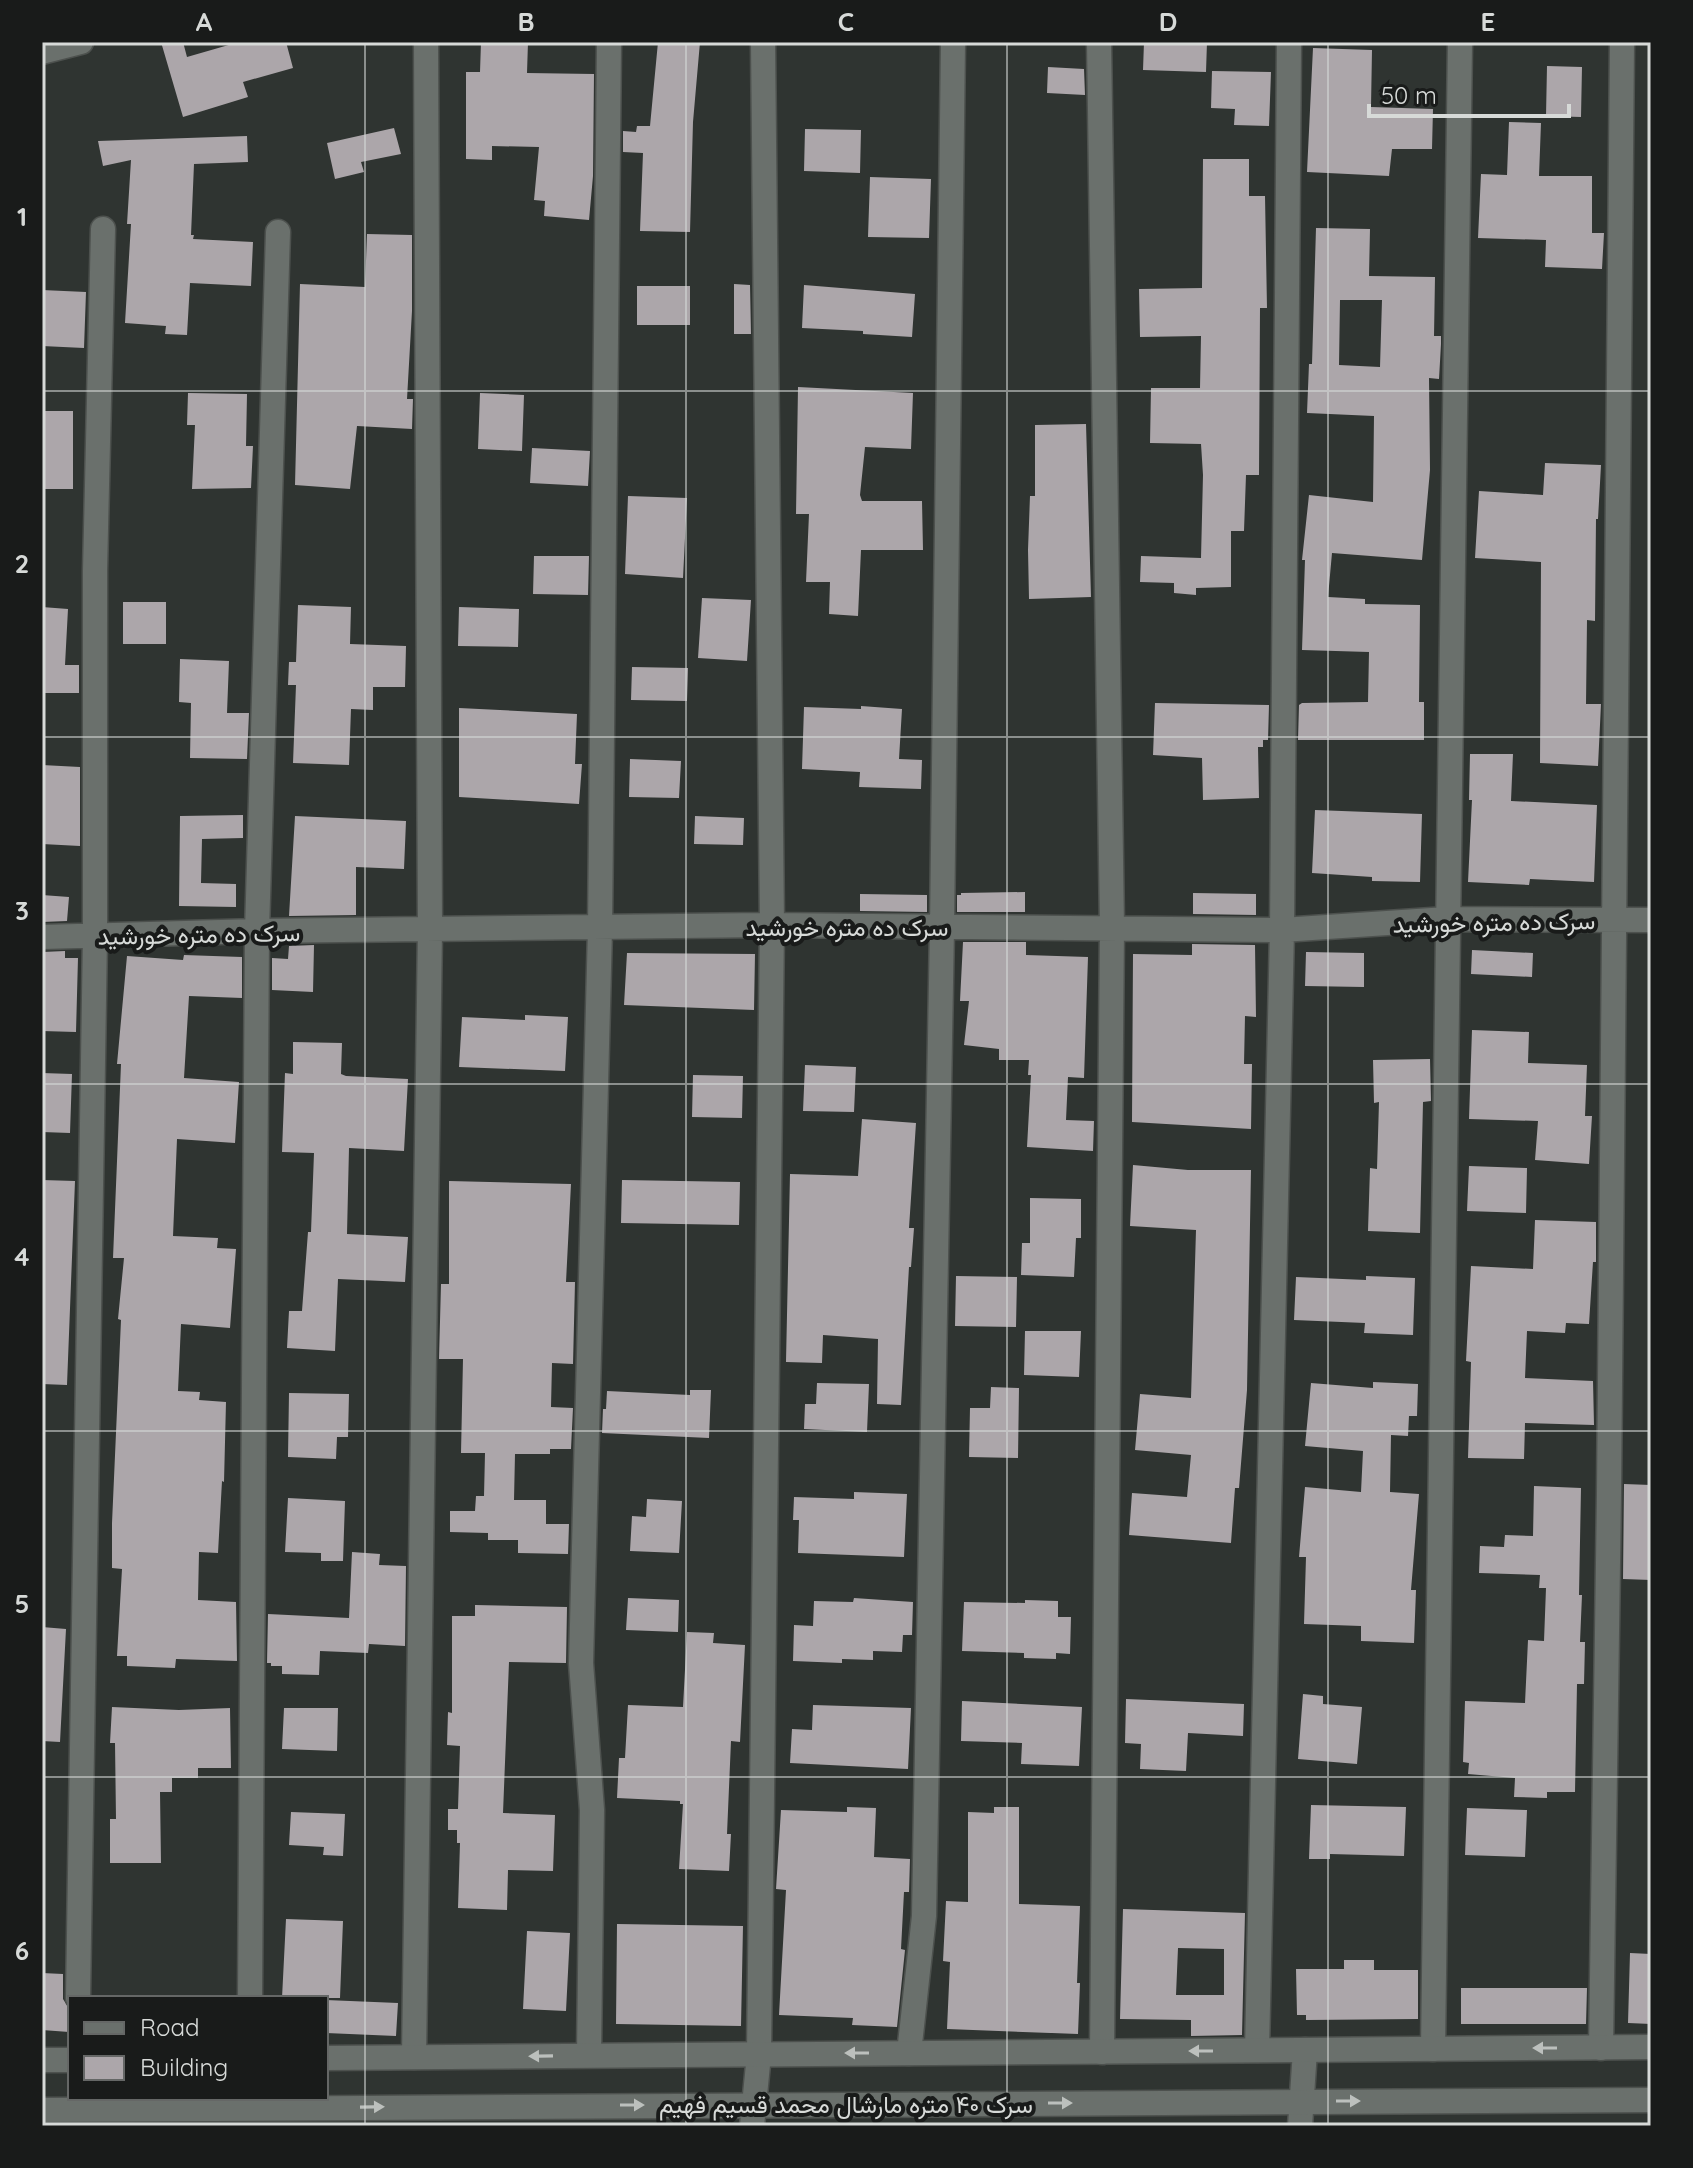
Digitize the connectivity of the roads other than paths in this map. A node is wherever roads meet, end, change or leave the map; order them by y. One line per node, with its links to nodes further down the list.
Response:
1 (81, 42): 10 (street)
2 (426, 42): 20 (street)
3 (609, 42): 19 (street)
4 (763, 42): 16 (street)
5 (953, 42): 18 (street)
6 (1099, 42): 17 (street)
7 (1289, 42): 21 (street)
8 (1460, 42): 13 (street)
9 (1622, 42): 14 (street)
10 (42, 52)
11 (103, 229): 23 (street)
12 (278, 232): 22 (street)
13 (1447, 919): 14 (street, سرک ده متره خورشید); 21 (street, سرک ده متره خورشید); 29 (street)
14 (1615, 920): 15 (street, سرک ده متره خورشید); 28 (street)
15 (1651, 920)
16 (772, 925): 18 (street, سرک ده متره خورشید); 19 (street, سرک ده متره خورشید); 34 (street)
17 (1112, 927): 18 (street, سرک ده متره خورشید); 21 (street, سرک ده متره خورشید); 32 (street)
18 (942, 928): 33 (street)
19 (600, 929): 20 (street, سرک ده متره خورشید); 35 (street)
20 (430, 930): 22 (street, سرک ده متره خورشید); 36 (street)
21 (1282, 930): 30 (street)
22 (257, 931): 23 (street, سرک ده متره خورشید); 26 (street)
23 (95, 936): 24 (street, سرک ده متره خورشید); 25 (street)
24 (42, 937)
25 (78, 1996)
26 (250, 1996)
27 (1651, 2047): 28 (street, سرک ۴۰ متره مارشال محمد قسیم فهیم)
28 (1601, 2048): 29 (street, سرک ۴۰ متره مارشال محمد قسیم فهیم, one-way to 29)
29 (1433, 2049): 31 (street, سرک ۴۰ متره مارشال محمد قسیم فهیم)
30 (1257, 2050): 31 (street, سرک ۴۰ متره مارشال محمد قسیم فهیم); 32 (street, سرک ۴۰ متره مارشال محمد قسیم فهیم, one-way to 32)
31 (1305, 2050): 42 (street)
32 (1102, 2052): 33 (street, سرک ۴۰ متره مارشال محمد قسیم فهیم)
33 (909, 2053): 34 (street, سرک ۴۰ متره مارشال محمد قسیم فهیم, one-way to 34)
34 (759, 2054): 35 (street, سرک ۴۰ متره مارشال محمد قسیم فهیم); 43 (street)
35 (589, 2055): 36 (street, سرک ۴۰ متره مارشال محمد قسیم فهیم, one-way to 36)
36 (414, 2057): 37 (street, سرک ۴۰ متره مارشال محمد قسیم فهیم)
37 (328, 2058)
38 (42, 2060): 39 (street)
39 (68, 2060)
40 (1651, 2100): 42 (street, سرک ۴۰ متره مارشال محمد قسیم فهیم, one-way to 40)
41 (42, 2110): 47 (street, سرک ۴۰ متره مارشال محمد قسیم فهیم)
42 (1300, 2114): 43 (street, سرک ۴۰ متره مارشال محمد قسیم فهیم, one-way to 42)
43 (753, 2115): 45 (street, سرک ۴۰ متره مارشال محمد قسیم فهیم, one-way to 43)
44 (414, 2116): 45 (street, سرک ۴۰ متره مارشال محمد قسیم فهیم); 46 (street, سرک ۴۰ متره مارشال محمد قسیم فهیم, one-way to 44)
45 (589, 2116)
46 (250, 2117): 47 (street, سرک ۴۰ متره مارشال محمد قسیم فهیم)
47 (77, 2118)

